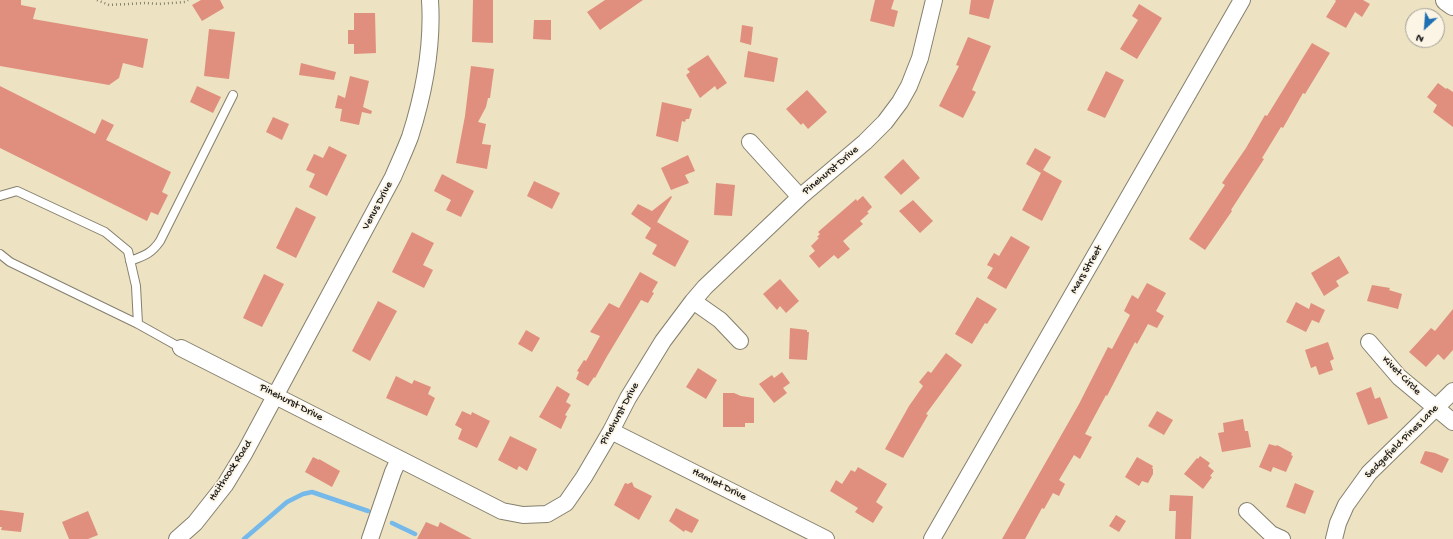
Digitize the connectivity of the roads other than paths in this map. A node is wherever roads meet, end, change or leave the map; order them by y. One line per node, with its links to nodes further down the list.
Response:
1 (430, 0): 18 (street, Venus Drive)
2 (934, 0): 9 (street, Pinehurst Drive)
3 (1242, 0): 27 (street, Mars Street)
4 (1446, 0): 5 (street)
5 (1453, 5)
6 (233, 95): 11 (lane)
7 (750, 142): 9 (street)
8 (0, 196): 11 (lane)
9 (800, 197): 12 (street, Pinehurst Drive)
10 (0, 254): 13 (lane)
11 (130, 261): 13 (lane)
12 (693, 301): 14 (street); 21 (street, Pinehurst Drive)
13 (138, 324): 16 (lane)
14 (740, 341)
15 (1369, 342): 19 (street, Kivet Circle)
16 (181, 348): 18 (street, Pinehurst Drive)
17 (1453, 391): 19 (street, Sedgefield Pines Lane)
18 (276, 396): 22 (street, Pinehurst Drive); 24 (street, Haithcock Road)
19 (1435, 408): 20 (street, Kivet Circle); 29 (street, Sedgefield Pines Lane)
20 (1453, 422)
21 (611, 431): 22 (street, Pinehurst Drive); 26 (street, Hamlet Drive)
22 (400, 459): 25 (street)
23 (1247, 511): 28 (street)
24 (177, 539)
25 (370, 539)
26 (826, 539)
27 (932, 539)
28 (1282, 539)
29 (1334, 539)

